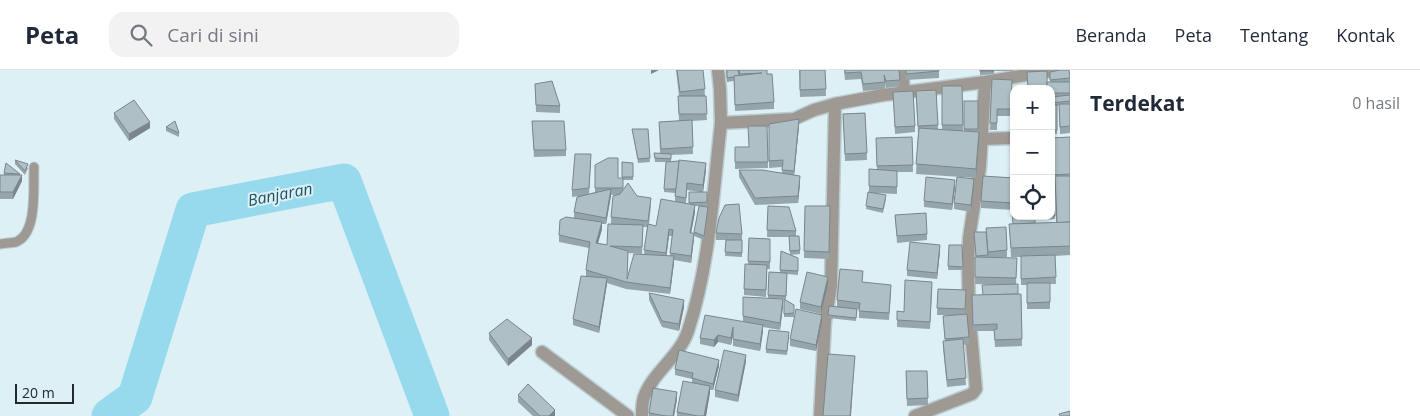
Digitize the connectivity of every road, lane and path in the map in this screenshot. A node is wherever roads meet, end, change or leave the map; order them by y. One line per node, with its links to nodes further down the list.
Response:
1 (718, 70): 7 (street)
2 (902, 70): 5 (street)
3 (1056, 70): 4 (street)
4 (985, 82): 5 (street); 9 (street)
5 (904, 92): 6 (street)
6 (835, 104): 7 (street); 15 (street)
7 (721, 123): 14 (street)
8 (1010, 138): 9 (street)
9 (982, 139): 16 (street)
10 (34, 167): 11 (lane)
11 (0, 244)
12 (542, 352): 13 (street)
13 (628, 416)
14 (642, 416)
15 (820, 416)
16 (915, 416)

